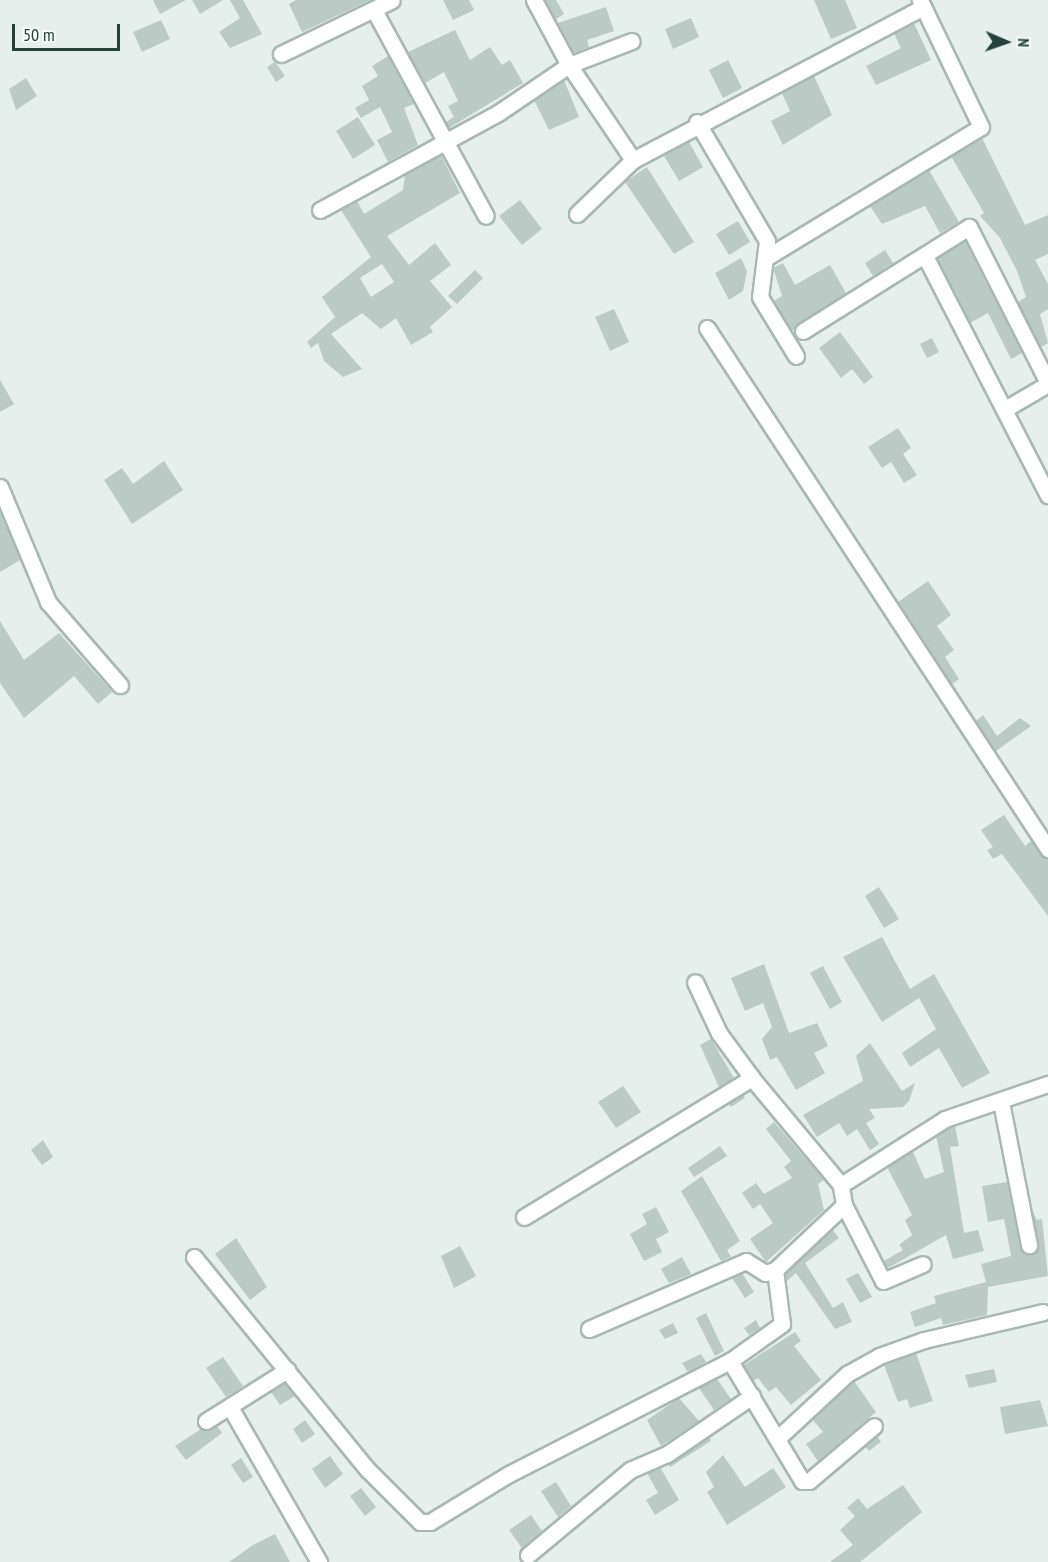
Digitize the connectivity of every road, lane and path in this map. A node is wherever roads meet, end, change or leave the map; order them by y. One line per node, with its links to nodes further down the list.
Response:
1 (392, 0): 4 (street)
2 (534, 0): 7 (street)
3 (922, 4): 8 (street); 15 (street)
4 (374, 10): 6 (street); 9 (street)
5 (632, 41): 7 (street)
6 (281, 54)
7 (569, 65): 9 (street); 10 (street)
8 (697, 122): 10 (street); 15 (street)
9 (444, 141): 11 (street); 13 (street)
10 (633, 160): 12 (street)
11 (320, 210)
12 (577, 214)
13 (486, 216)
14 (925, 256): 17 (street); 19 (street); 20 (street)
15 (767, 257): 18 (street)
16 (707, 328): 24 (street)
17 (802, 331)
18 (796, 356)
19 (1048, 383): 20 (street)
20 (1005, 409): 22 (street)
21 (0, 488): 23 (street)
22 (1048, 495)
23 (120, 686)
24 (1048, 849)
25 (695, 982): 26 (street)
26 (752, 1078): 29 (street); 31 (street)
27 (1048, 1084): 28 (street)
28 (1001, 1102): 29 (street); 32 (street)
29 (842, 1185): 30 (street)
30 (844, 1205): 34 (street); 35 (street)
31 (524, 1217)
32 (1029, 1245)
33 (194, 1257): 39 (street)
34 (923, 1264)
35 (775, 1270): 37 (street); 38 (street)
36 (1043, 1312): 44 (street)
37 (589, 1329)
38 (730, 1361): 39 (street); 40 (street)
39 (287, 1370): 41 (street)
40 (752, 1396): 44 (street); 45 (street)
41 (230, 1407): 42 (street); 46 (street)
42 (206, 1421)
43 (874, 1426): 44 (street)
44 (778, 1437)
45 (528, 1555)
46 (318, 1562)

